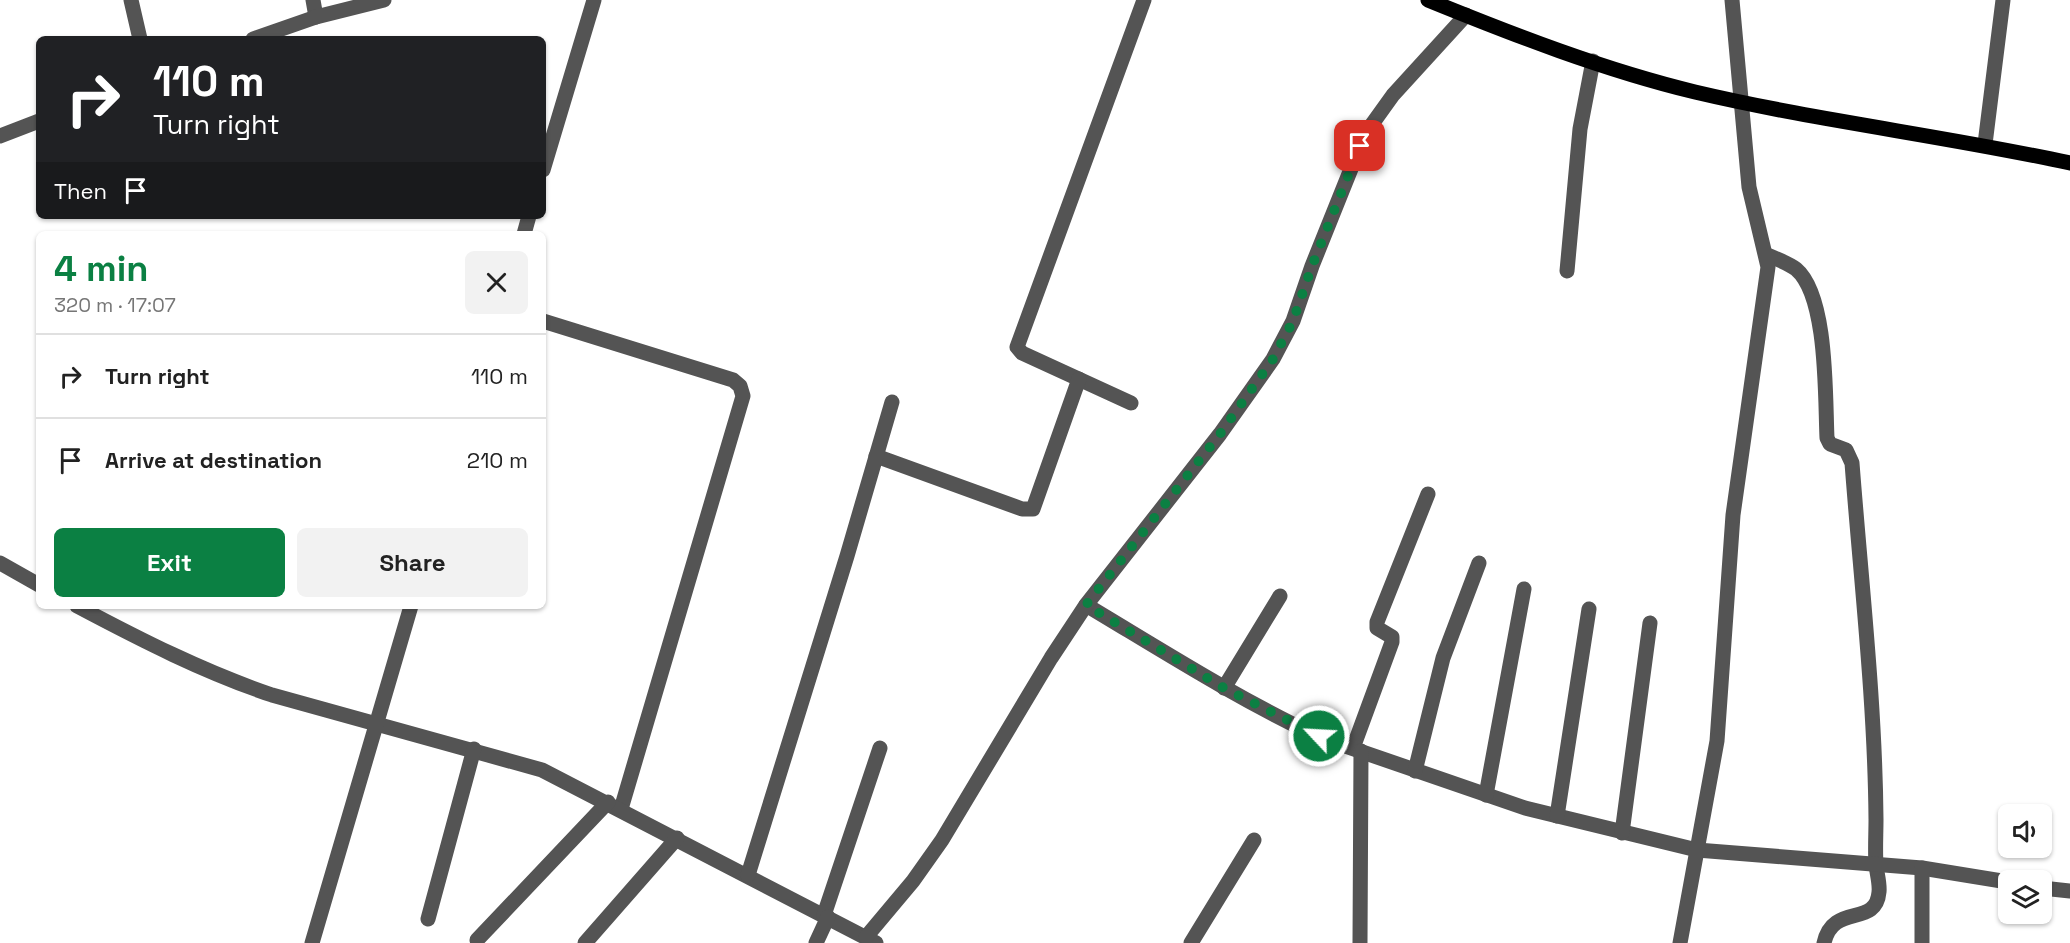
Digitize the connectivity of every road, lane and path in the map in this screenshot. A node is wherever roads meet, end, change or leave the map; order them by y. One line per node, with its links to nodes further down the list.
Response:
1 (131, 0): 11 (street)
2 (313, 0): 10 (street)
3 (384, 0): 10 (street)
4 (594, 0): 18 (street)
5 (1144, 0): 23 (street)
6 (1428, 0): 9 (main road)
7 (1732, 0): 14 (street)
8 (2003, 0): 17 (street)
9 (1466, 15): 13 (main road); 33 (street)
10 (316, 17): 12 (street)
11 (139, 36)
12 (262, 36)
13 (1593, 61): 14 (main road); 21 (street)
14 (1743, 103): 17 (main road); 20 (street)
15 (36, 122): 16 (street)
16 (0, 136)
17 (1985, 144): 19 (main road)
18 (546, 160)
19 (2070, 162)
20 (1767, 255): 50 (street); 51 (street)
21 (1567, 271)
22 (546, 322): 45 (street)
23 (1079, 380): 25 (street); 26 (street)
24 (892, 402): 26 (street)
25 (1131, 403)
26 (876, 456): 53 (street)
27 (1428, 494): 42 (street)
28 (0, 563): 30 (street)
29 (1479, 563): 43 (street)
30 (36, 583)
31 (1524, 589): 44 (street)
32 (1280, 596): 38 (street)
33 (1086, 605): 38 (street); 60 (street)
34 (83, 609): 39 (street)
35 (410, 609): 39 (street)
36 (1589, 609): 46 (street)
37 (1650, 622): 47 (street)
38 (1224, 688): 42 (street)
39 (376, 723): 41 (street); 61 (street)
40 (880, 748): 57 (street)
41 (474, 749): 45 (street); 58 (street)
42 (1357, 750): 43 (street); 65 (street)
43 (1415, 771): 44 (street)
44 (1486, 795): 46 (street)
45 (614, 806): 48 (street); 59 (street)
46 (1557, 816): 47 (street)
47 (1622, 833): 50 (street)
48 (677, 838): 53 (street); 62 (street)
49 (1254, 840): 64 (street)
50 (1697, 850): 51 (street); 66 (street)
51 (1876, 863): 52 (street); 67 (street)
52 (1922, 868): 54 (street); 68 (street)
53 (748, 875): 57 (street)
54 (1998, 880)
55 (2052, 889): 56 (street)
56 (2070, 891)
57 (826, 916): 60 (street); 63 (street)
58 (428, 919)
59 (477, 940)
60 (871, 940)
61 (312, 943)
62 (585, 943)
63 (816, 943)
64 (1191, 943)
65 (1360, 943)
66 (1680, 943)
67 (1824, 943)
68 (1922, 943)

